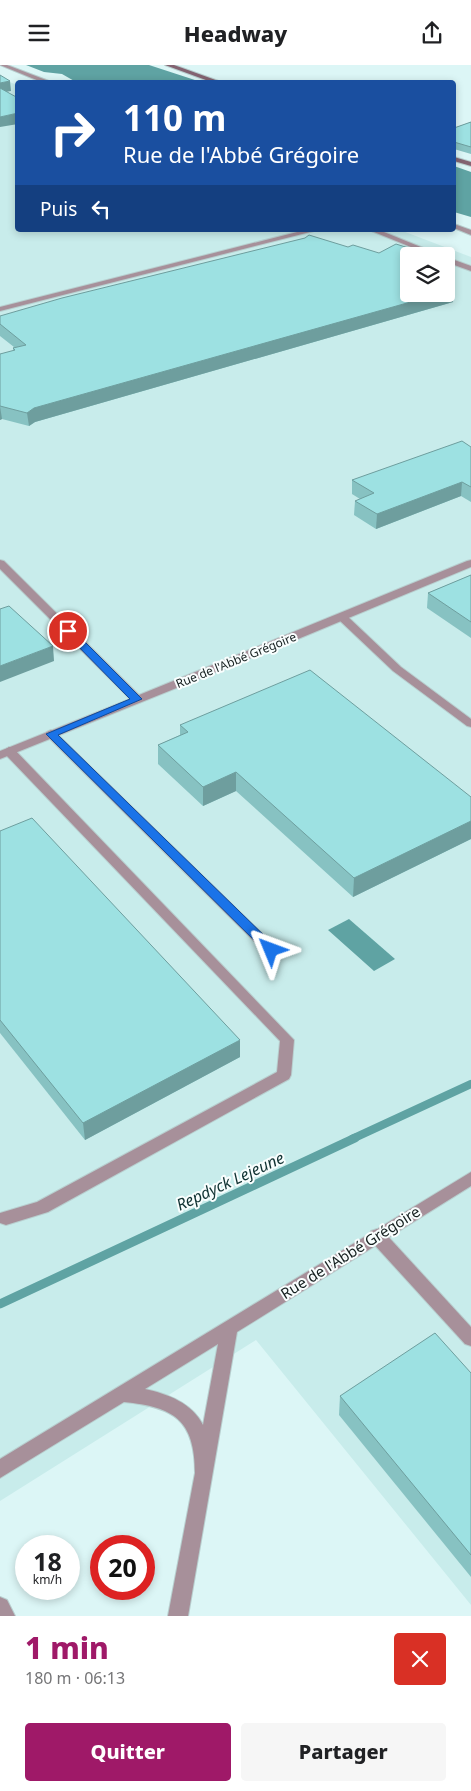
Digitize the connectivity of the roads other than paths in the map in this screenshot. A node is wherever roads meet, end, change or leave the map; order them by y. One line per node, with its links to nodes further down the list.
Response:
1 (2, 65): 3 (street)
2 (168, 65): 4 (main road)
3 (43, 80)
4 (213, 80)
5 (456, 160): 6 (main road)
6 (471, 164)
7 (456, 227): 10 (street)
8 (306, 232): 14 (street)
9 (378, 232): 11 (street)
10 (471, 233)
11 (416, 247)
12 (455, 263): 13 (street)
13 (471, 269)
14 (0, 309)
15 (0, 563): 18 (street)
16 (471, 563): 17 (street, Rue de l'Abbé Grégoire)
17 (342, 617): 18 (street, Rue de l'Abbé Grégoire); 19 (street)
18 (137, 699): 20 (street, Rue de l'Abbé Grégoire)
19 (471, 724)
20 (51, 734): 21 (street, Rue de l'Abbé Grégoire); 22 (street)
21 (4, 753): 24 (street)
22 (271, 950)
23 (471, 1178): 25 (street, Rue de l'Abbé Grégoire)
24 (6, 1219)
25 (376, 1236): 26 (street, Rue de l'Abbé Grégoire); 27 (street)
26 (229, 1327): 28 (street, Rue de l'Abbé Grégoire); 30 (street)
27 (471, 1339)
28 (122, 1394): 29 (street, Rue de l'Abbé Grégoire); 30 (street)
29 (0, 1469)
30 (204, 1473): 33 (street)
31 (0, 1607): 32 (street)
32 (5, 1616)
33 (178, 1616)

